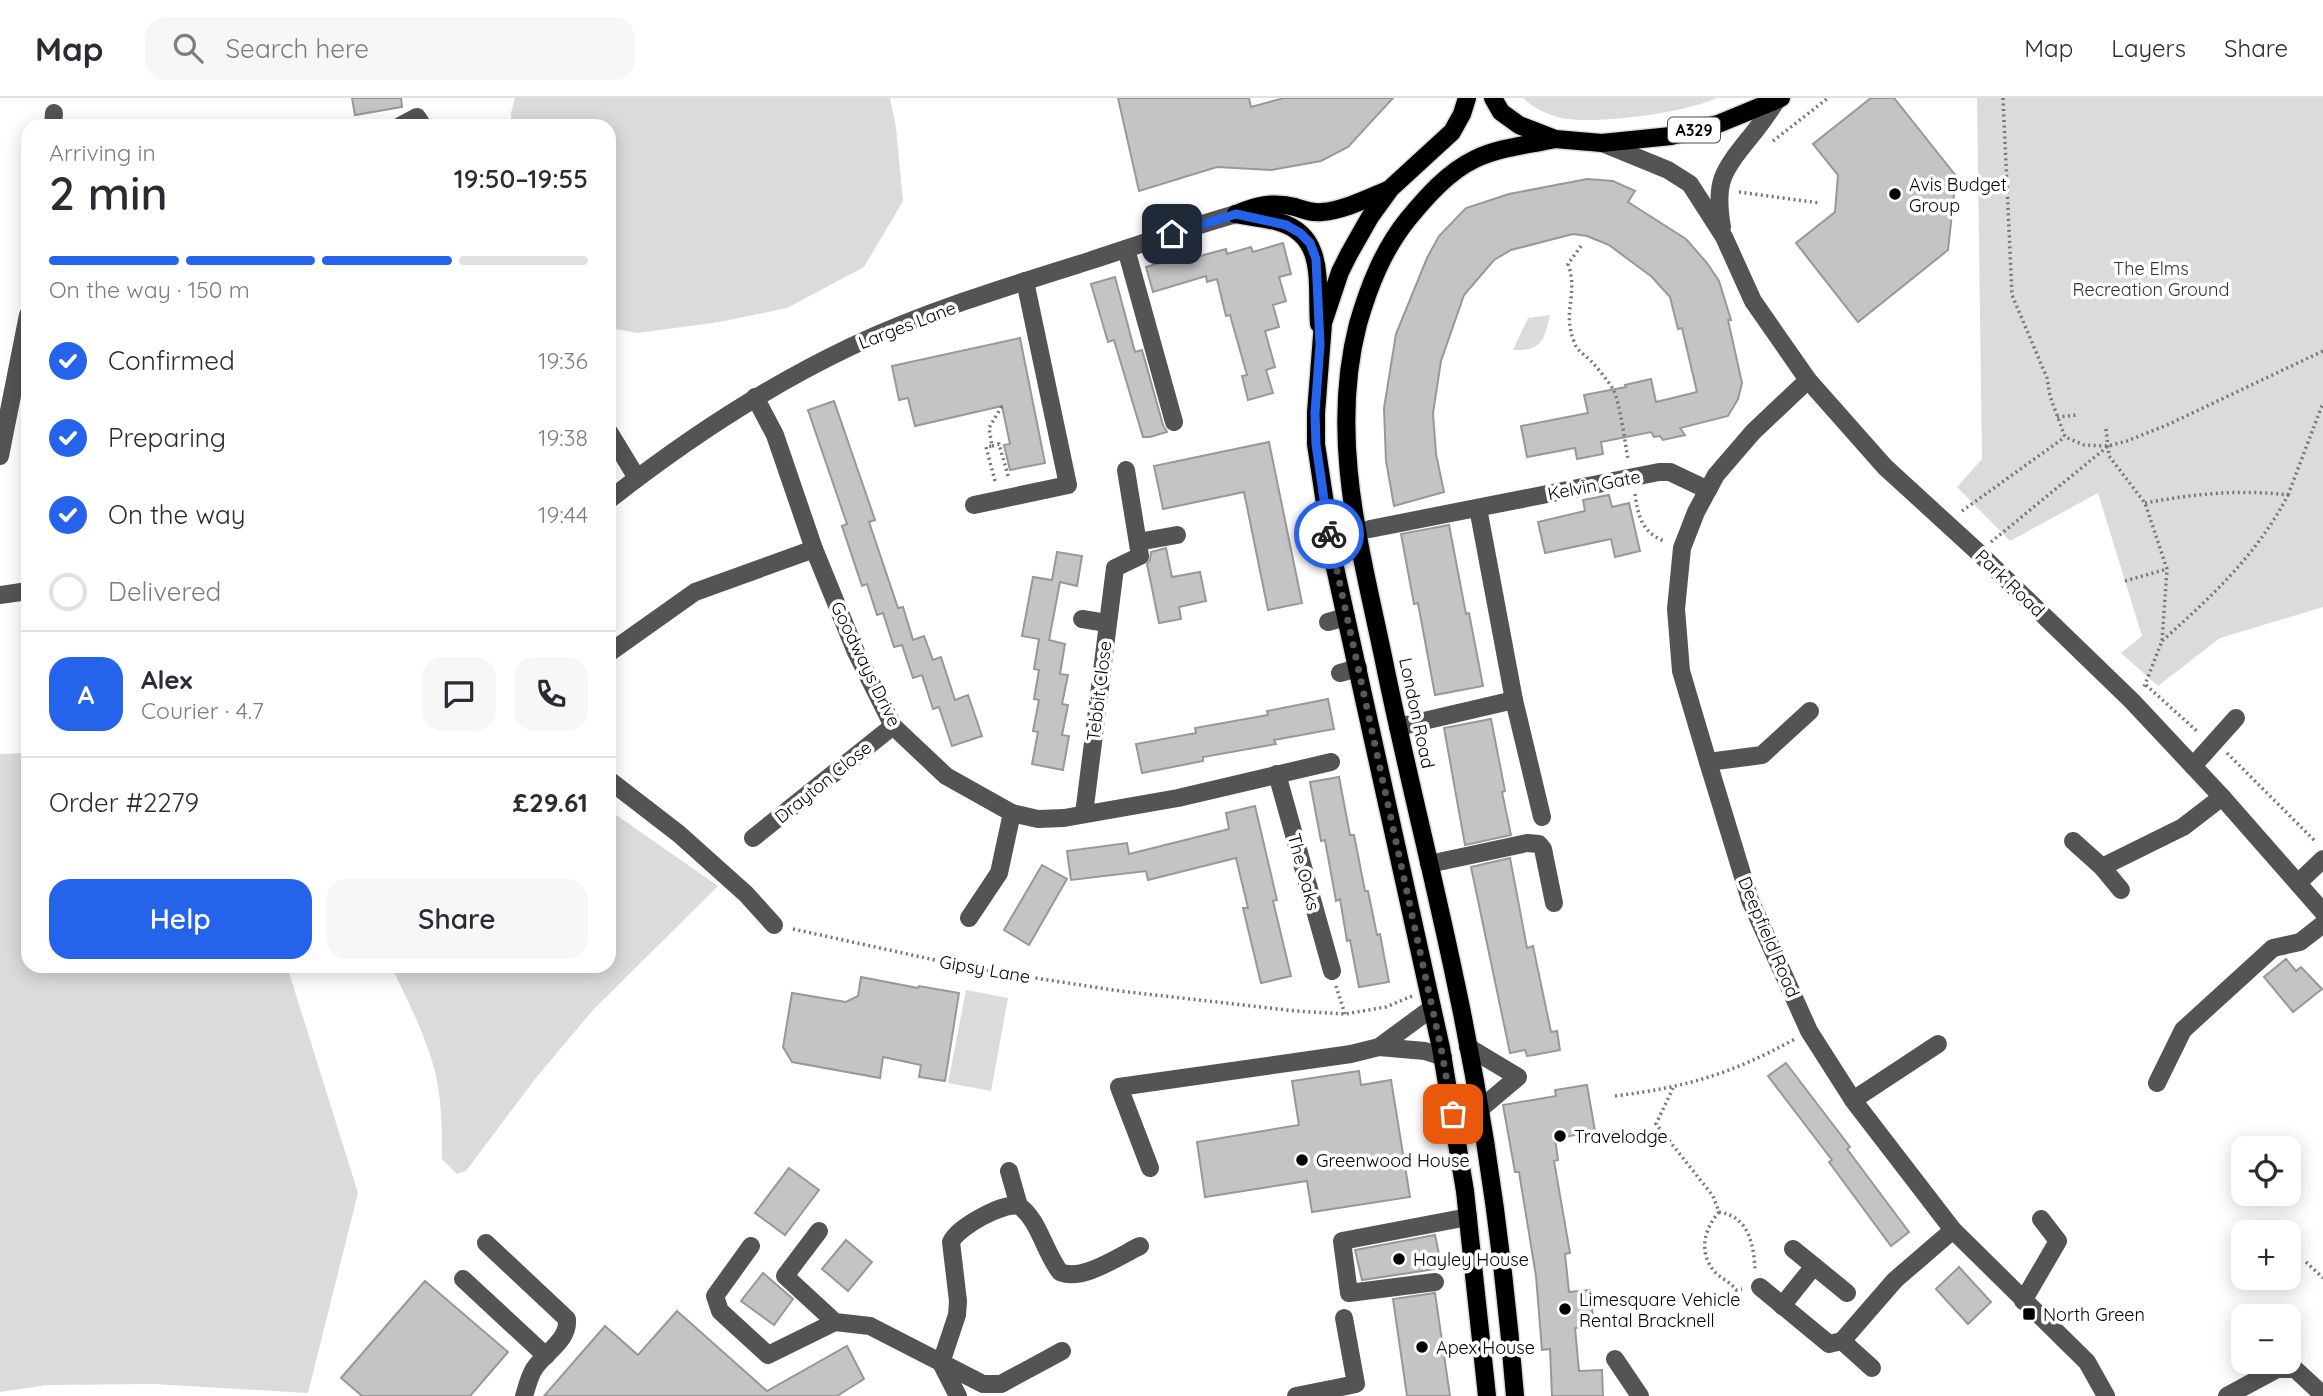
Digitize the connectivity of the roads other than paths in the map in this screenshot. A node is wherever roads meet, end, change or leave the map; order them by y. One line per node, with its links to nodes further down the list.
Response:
1 (1467, 98): 6 (main road)
2 (1493, 98): 4 (main road, A329)
3 (1779, 99): 5 (main road, A329); 8 (street, Park Road)
4 (1555, 139): 5 (main road, A329); 41 (main road, London Road / A329)
5 (1602, 144): 8 (street, Park Road)
6 (1391, 188): 7 (main road); 11 (main road)
7 (1236, 214): 9 (street, Larges Lane); 11 (main road)
8 (1724, 237): 13 (street, Park Road)
9 (1126, 249): 10 (street, Larges Lane); 15 (street)
10 (1025, 281): 14 (street, Larges Lane); 22 (street)
11 (1320, 345): 30 (main road)
12 (21, 350): 17 (street)
13 (1808, 380): 20 (street, Deepfield Road); 44 (street, Park Road)
14 (755, 397): 19 (street, Larges Lane); 27 (street, Goodways Drive)
15 (1174, 422)
16 (616, 444): 19 (street)
17 (0, 456)
18 (1126, 470): 26 (street)
19 (637, 478): 21 (street, Larges Lane)
20 (1708, 490): 23 (street, Kelvin Gate); 43 (street, Deepfield Road)
21 (616, 494)
22 (974, 505)
23 (1478, 508): 24 (street, Kelvin Gate); 37 (street)
24 (1370, 529)
25 (1177, 535): 26 (street)
26 (1138, 542): 33 (street, Tebbit Close)
27 (814, 549): 34 (street); 40 (street, Goodways Drive)
28 (21, 593): 29 (street)
29 (0, 595)
30 (1346, 617): 32 (street); 35 (main road)
31 (1082, 619): 33 (street)
32 (1328, 622)
33 (1107, 623): 49 (street, Tebbit Close)
34 (616, 648)
35 (1358, 668): 36 (street); 64 (main road)
36 (1340, 673)
37 (1514, 700): 41 (street); 50 (street)
38 (1810, 711): 43 (street)
39 (2236, 718): 44 (street)
40 (893, 726): 48 (street, Goodways Drive); 51 (street, Drayton Close)
41 (1398, 727): 54 (main road, London Road / A329)
42 (1331, 762): 45 (street)
43 (1708, 762): 70 (street, Deepfield Road)
44 (2193, 766): 47 (street, Park Road)
45 (1277, 774): 49 (street); 63 (street, The Oaks)
46 (616, 785): 62 (street)
47 (2221, 797): 55 (street); 56 (street, Park Road)
48 (1012, 813): 49 (street, Goodways Drive); 60 (street)
49 (1084, 814)
50 (1542, 817)
51 (753, 838)
52 (2073, 841): 55 (street)
53 (2323, 859): 56 (street)
54 (1429, 864): 58 (street); 67 (main road, London Road / A329)
55 (2102, 867): 57 (street)
56 (2299, 883): 59 (street, Park Road)
57 (2122, 890)
58 (1554, 903)
59 (2323, 912)
60 (969, 918)
61 (2323, 924): 69 (street)
62 (774, 925)
63 (1332, 971)
64 (1433, 1007): 66 (street); 68 (main road)
65 (1938, 1044): 70 (street)
66 (1379, 1047): 68 (street); 72 (street)
67 (1468, 1047): 71 (main road, London Road / A329); 71 (street)
68 (1443, 1056): 75 (main road)
69 (2157, 1083)
70 (1853, 1100): 77 (street, Deepfield Road)
71 (1480, 1109): 103 (main road, London Road / A329)
72 (1150, 1168)
73 (1009, 1171): 74 (street)
74 (1019, 1206): 81 (street); 96 (street)
75 (1468, 1217): 85 (street); 102 (main road)
76 (2041, 1219): 88 (street)
77 (1953, 1230): 88 (street, Deepfield Road); 92 (street)
78 (819, 1231): 91 (street)
79 (486, 1243): 94 (street)
80 (751, 1246): 91 (street)
81 (1140, 1246)
82 (1793, 1249): 83 (street)
83 (1814, 1266): 87 (street); 89 (street)
84 (463, 1279): 94 (street)
85 (1435, 1282)
86 (1760, 1287): 89 (street)
87 (1847, 1293)
88 (2023, 1301): 105 (street, Deepfield Road)
89 (1782, 1306): 92 (street)
90 (1344, 1318): 101 (street)
91 (835, 1322): 96 (street)
92 (1842, 1341): 97 (street)
93 (1062, 1351): 96 (street)
94 (546, 1356): 99 (street)
95 (1615, 1359): 104 (street)
96 (941, 1363): 100 (street)
97 (1872, 1368)
98 (2323, 1395): 106 (street)
99 (524, 1396)
100 (958, 1396)
101 (1296, 1396)
102 (1487, 1396)
103 (1515, 1396)
104 (1640, 1396)
105 (2106, 1396)
106 (2227, 1396)

